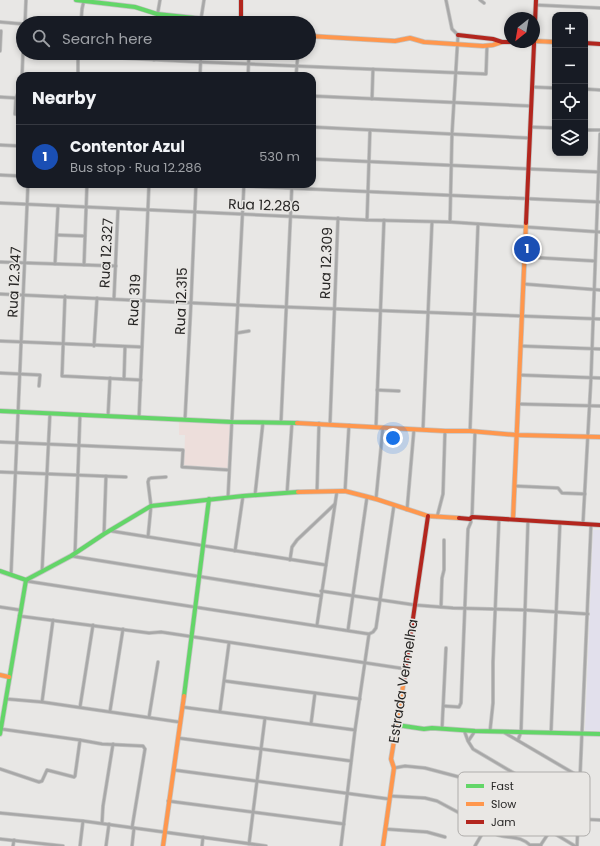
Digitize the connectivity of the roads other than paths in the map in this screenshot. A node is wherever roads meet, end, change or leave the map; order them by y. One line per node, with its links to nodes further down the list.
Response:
1 (26, 0): 17 (street)
2 (76, 0): 3 (street)
3 (84, 0): 13 (street); 18 (street)
4 (120, 0): 13 (street)
5 (160, 0): 16 (street)
6 (204, 0): 20 (street)
7 (242, 0): 21 (street)
8 (446, 0): 25 (street)
9 (480, 0): 11 (street)
10 (536, 0): 12 (street)
11 (484, 3)
12 (536, 5): 14 (street); 15 (street)
13 (119, 6): 16 (street)
14 (600, 8)
15 (536, 12)
16 (157, 14): 19 (street)
17 (25, 16)
18 (82, 16)
19 (170, 16)
20 (202, 16)
21 (242, 16)
22 (0, 22): 23 (street)
23 (16, 23)
24 (1, 31): 35 (street)
25 (458, 34): 28 (street); 32 (street)
26 (316, 36): 32 (street)
27 (540, 41): 29 (street)
28 (502, 42): 33 (street)
29 (552, 42)
30 (588, 43): 31 (street)
31 (600, 44)
32 (457, 45): 33 (street); 50 (street)
33 (488, 46): 50 (street)
34 (534, 48): 51 (street)
35 (0, 51)
36 (23, 60): 45 (street)
37 (78, 60): 46 (street)
38 (154, 60): 41 (street)
39 (249, 60): 42 (street)
40 (297, 60): 43 (street)
41 (200, 62): 42 (street); 47 (street)
42 (249, 64): 43 (street); 48 (street)
43 (297, 65): 44 (street); 49 (street)
44 (373, 69): 50 (street); 58 (street)
45 (22, 72)
46 (78, 72)
47 (200, 72)
48 (248, 72)
49 (296, 72)
50 (455, 73): 59 (street)
51 (532, 87): 52 (street); 60 (street)
52 (552, 88)
53 (588, 89): 54 (street)
54 (600, 90)
55 (316, 96): 58 (street)
56 (0, 97): 57 (street)
57 (16, 98): 61 (street)
58 (372, 100): 59 (street)
59 (454, 103): 60 (street); 68 (street)
60 (531, 106): 63 (street)
61 (16, 114)
62 (316, 127): 65 (street)
63 (530, 127): 64 (street); 70 (street)
64 (552, 128)
65 (370, 130): 68 (street); 74 (street)
66 (588, 130): 67 (street)
67 (600, 130)
68 (452, 134): 70 (street); 75 (street)
69 (600, 134): 77 (street)
70 (529, 138): 76 (street)
71 (0, 145): 72 (street)
72 (16, 146)
73 (316, 159): 74 (street)
74 (368, 162): 75 (street); 86 (street)
75 (452, 165): 76 (street); 87 (street)
76 (529, 168): 77 (street); 88 (street)
77 (600, 172): 89 (street)
78 (0, 175): 79 (street)
79 (16, 176)
80 (28, 188): 91 (street, Rua 12.347)
81 (87, 188): 93 (street)
82 (149, 188): 95 (street, Rua 319)
83 (196, 188): 96 (street, Rua 12.315)
84 (244, 188): 97 (street)
85 (292, 188): 86 (street); 98 (street)
86 (367, 192): 87 (street); 100 (street)
87 (450, 195): 88 (street); 103 (street)
88 (528, 199): 89 (street); 105 (street)
89 (599, 202): 106 (street)
90 (0, 203): 91 (street, Rua 12.286)
91 (27, 204): 92 (street, Rua 12.286); 112 (street, Rua 12.347)
92 (58, 206): 93 (street, Rua 12.286); 107 (street)
93 (85, 208): 94 (street, Rua 12.286); 108 (street)
94 (118, 209): 95 (street, Rua 12.286); 115 (street, Rua 12.327)
95 (148, 210): 96 (street, Rua 12.286); 124 (street, Rua 319)
96 (194, 212): 97 (street, Rua 12.286); 125 (street, Rua 12.315)
97 (242, 215): 98 (street, Rua 12.286); 126 (street)
98 (291, 217): 99 (street, Rua 12.286); 127 (street)
99 (338, 218): 100 (street, Rua 12.286); 128 (street, Rua 12.309)
100 (367, 220): 101 (street, Rua 12.286)
101 (384, 220): 102 (street, Rua 12.286); 129 (street)
102 (432, 222): 103 (street, Rua 12.286); 130 (street)
103 (450, 222): 104 (street, Rua 12.286)
104 (478, 224): 105 (street, Rua 12.286); 131 (street)
105 (526, 227): 106 (street, Rua 12.286); 109 (street)
106 (598, 232): 110 (street)
107 (57, 235): 108 (street); 113 (street)
108 (85, 236): 114 (street)
109 (526, 257): 110 (street); 116 (street)
110 (595, 261): 117 (street)
111 (0, 262): 112 (street)
112 (25, 262): 113 (street); 120 (street, Rua 12.347)
113 (55, 264): 114 (street)
114 (84, 265): 115 (street)
115 (116, 266): 123 (street, Rua 12.327)
116 (524, 284): 117 (street); 132 (street)
117 (594, 290): 118 (street); 133 (street)
118 (600, 290)
119 (0, 294): 120 (street)
120 (23, 294): 121 (street); 138 (street, Rua 12.347)
121 (65, 296): 122 (street); 139 (street)
122 (97, 298): 123 (street); 140 (street)
123 (114, 298): 124 (street)
124 (144, 300): 125 (street); 143 (street, Rua 319)
125 (191, 303): 126 (street); 166 (street, Rua 12.315)
126 (237, 305): 127 (street); 136 (street)
127 (286, 306): 128 (street); 169 (street)
128 (334, 308): 129 (street); 172 (street, Rua 12.309)
129 (381, 310): 130 (street); 155 (street)
130 (428, 312): 131 (street); 177 (street)
131 (474, 314): 132 (street); 179 (street)
132 (522, 316): 133 (street); 141 (street)
133 (593, 319): 134 (street); 144 (street)
134 (600, 319)
135 (248, 331): 136 (street)
136 (237, 333): 167 (street)
137 (0, 341): 138 (street)
138 (21, 342): 139 (street); 147 (street, Rua 12.347)
139 (62, 344): 140 (street); 149 (street)
140 (94, 346): 142 (street)
141 (521, 346): 144 (street); 148 (street)
142 (125, 347): 143 (street); 152 (street)
143 (142, 347): 153 (street, Rua 319)
144 (592, 348): 145 (street); 150 (street)
145 (600, 349)
146 (0, 373): 147 (street)
147 (19, 374): 154 (street); 161 (street, Rua 12.347)
148 (520, 375): 150 (street); 157 (street)
149 (110, 378): 152 (street); 164 (street)
150 (591, 378): 151 (street); 158 (street)
151 (600, 378)
152 (124, 379): 153 (street)
153 (141, 380): 165 (street, Rua 319)
154 (40, 386)
155 (377, 390): 156 (street); 174 (street)
156 (399, 391)
157 (518, 404): 158 (street); 181 (street)
158 (590, 406): 159 (street); 182 (street)
159 (600, 406)
160 (0, 411): 161 (street)
161 (18, 412): 162 (street); 185 (street, Rua 12.347)
162 (50, 413): 163 (street); 186 (street)
163 (80, 414): 164 (street); 187 (street)
164 (108, 416): 165 (street)
165 (139, 417): 166 (street)
166 (185, 419): 167 (street)
167 (232, 422): 168 (street); 188 (street)
168 (263, 422): 169 (street); 202 (street)
169 (281, 422): 170 (street)
170 (292, 423): 171 (street); 200 (street)
171 (319, 424): 172 (street); 197 (street)
172 (330, 424): 173 (street)
173 (348, 425): 174 (street); 199 (street)
174 (376, 426): 175 (street)
175 (383, 427): 176 (street); 207 (street)
176 (414, 429): 177 (street); 211 (street)
177 (423, 429): 178 (street)
178 (444, 431): 179 (street); 213 (street)
179 (470, 431): 180 (street)
180 (475, 432): 181 (street); 214 (street)
181 (517, 435): 182 (street); 196 (street)
182 (587, 437): 183 (street); 201 (street)
183 (600, 437)
184 (0, 442): 185 (street)
185 (17, 443): 186 (street); 190 (street, Rua 12.347)
186 (48, 444): 187 (street); 191 (street)
187 (79, 446): 188 (street); 192 (street)
188 (229, 470): 204 (street)
189 (0, 472): 190 (street)
190 (16, 472): 191 (street); 233 (street, Rua 12.347)
191 (48, 474): 192 (street); 232 (street)
192 (78, 476): 193 (street); 228 (street)
193 (106, 476): 194 (street); 223 (street)
194 (126, 477)
195 (166, 477): 210 (street)
196 (515, 486): 201 (street); 216 (street)
197 (317, 491): 198 (street); 200 (street)
198 (337, 491): 199 (street); 208 (street)
199 (345, 491): 205 (street)
200 (287, 493): 202 (street)
201 (585, 494): 219 (street)
202 (255, 495): 203 (street)
203 (243, 496): 204 (street); 227 (street)
204 (228, 497): 206 (street)
205 (367, 497): 207 (street); 238 (street)
206 (209, 499): 210 (street); 226 (street)
207 (376, 499): 209 (street)
208 (335, 504): 229 (street); 230 (street)
209 (394, 505): 211 (street); 239 (street)
210 (152, 506): 222 (street); 224 (street)
211 (408, 510): 212 (street)
212 (428, 516): 213 (street); 240 (street, Estrada Vermelha)
213 (437, 517): 214 (street)
214 (471, 518): 215 (street); 244 (street)
215 (499, 519): 216 (street); 245 (street)
216 (514, 519): 217 (street)
217 (528, 520): 218 (street); 247 (street)
218 (560, 522): 219 (street); 248 (street)
219 (583, 523): 220 (street)
220 (591, 524): 221 (street); 249 (street)
221 (600, 525)
222 (108, 531): 223 (street); 224 (street)
223 (104, 534): 228 (street)
224 (148, 537): 226 (street)
225 (444, 540): 243 (street)
226 (204, 546): 227 (street); 234 (street)
227 (235, 551): 229 (street)
228 (73, 554): 232 (street); 234 (street)
229 (290, 560): 230 (street)
230 (326, 565): 236 (street)
231 (0, 571): 233 (street)
232 (42, 572): 235 (street)
233 (11, 575): 235 (street)
234 (200, 577): 237 (street); 242 (street)
235 (26, 580): 242 (street); 246 (street)
236 (321, 591): 237 (street); 238 (street)
237 (321, 596): 253 (street)
238 (353, 596): 239 (street); 255 (street)
239 (380, 600): 240 (street); 256 (street)
240 (415, 606): 243 (street); 262 (street, Estrada Vermelha)
241 (0, 607): 246 (street)
242 (195, 607): 253 (street); 257 (street)
243 (441, 607): 244 (street)
244 (465, 608): 245 (street); 270 (street)
245 (495, 609): 247 (street); 285 (street)
246 (20, 610): 250 (street)
247 (526, 610): 248 (street); 287 (street)
248 (556, 612): 249 (street); 289 (street)
249 (588, 614): 288 (street)
250 (19, 616): 251 (street); 264 (street)
251 (53, 620): 252 (street); 269 (street)
252 (93, 625): 254 (street); 271 (street)
253 (317, 625): 255 (street)
254 (123, 629): 257 (street); 273 (street)
255 (348, 630): 256 (street)
256 (369, 634): 261 (street)
257 (192, 637): 258 (street); 272 (street)
258 (229, 643): 261 (street); 265 (street)
259 (446, 648): 270 (street)
260 (158, 662): 275 (street)
261 (365, 663): 262 (street); 268 (street)
262 (406, 669): 279 (street, Estrada Vermelha)
263 (0, 675): 264 (street)
264 (9, 677): 267 (street)
265 (225, 681): 266 (street); 274 (street)
266 (315, 693): 268 (street); 278 (street)
267 (6, 699): 269 (street); 283 (street)
268 (360, 699): 281 (street)
269 (42, 702): 271 (street)
270 (444, 706): 280 (street)
271 (80, 707): 273 (street)
272 (182, 707): 274 (street); 277 (street)
273 (110, 711): 275 (street)
274 (220, 711): 276 (street)
275 (149, 717): 277 (street)
276 (265, 718): 278 (street); 296 (street)
277 (179, 722): 291 (street)
278 (310, 724): 281 (street)
279 (397, 725): 280 (street); 298 (street, Estrada Vermelha)
280 (442, 728): 282 (street)
281 (355, 730): 297 (street)
282 (464, 730): 284 (street); 294 (street)
283 (0, 731): 292 (street)
284 (475, 731): 285 (street); 294 (street)
285 (490, 731): 286 (street)
286 (502, 732): 287 (street); 293 (street)
287 (521, 732): 289 (street); 293 (street)
288 (582, 733): 289 (street); 290 (street); 303 (street)
289 (551, 734)
290 (600, 734)
291 (177, 738): 296 (street); 300 (street)
292 (80, 740): 295 (street); 299 (street)
293 (518, 740): 302 (street)
294 (468, 741): 301 (street)
295 (113, 744): 315 (street); 318 (street)
296 (261, 749): 297 (street); 305 (street)
297 (351, 761): 306 (street)
298 (394, 768): 304 (street); 307 (street, Estrada Vermelha)
299 (0, 769)
300 (173, 770): 305 (street); 308 (street)
301 (512, 772)
302 (572, 772)
303 (580, 772)
304 (458, 776)
305 (256, 781): 306 (street); 309 (street)
306 (348, 793): 307 (street); 317 (street)
307 (390, 797): 310 (street); 319 (street, Estrada Vermelha)
308 (168, 801): 309 (street); 320 (street)
309 (252, 812): 317 (street); 330 (street)
310 (458, 812)
311 (0, 813): 314 (street)
312 (590, 820): 313 (street)
313 (600, 820)
314 (82, 821): 315 (street); 335 (street)
315 (102, 823): 316 (street)
316 (109, 824): 318 (street); 336 (street)
317 (344, 824): 341 (street)
318 (133, 828): 320 (street); 337 (street)
319 (385, 829): 327 (street); 342 (street, Estrada Vermelha)
320 (164, 832): 326 (street); 338 (street)
321 (481, 836): 343 (street)
322 (501, 836): 331 (street)
323 (546, 836): 332 (street)
324 (559, 836): 344 (street)
325 (577, 836): 344 (street)
326 (203, 837): 330 (street); 339 (street)
327 (445, 837)
328 (0, 839): 329 (street)
329 (14, 840): 333 (street); 334 (street)
330 (249, 844): 340 (street)
331 (531, 845): 332 (street)
332 (540, 845)
333 (14, 846)
334 (63, 846)
335 (80, 846)
336 (106, 846)
337 (132, 846)
338 (163, 846)
339 (202, 846)
340 (266, 846)
341 (341, 846)
342 (384, 846)
343 (475, 846)
344 (576, 846)

